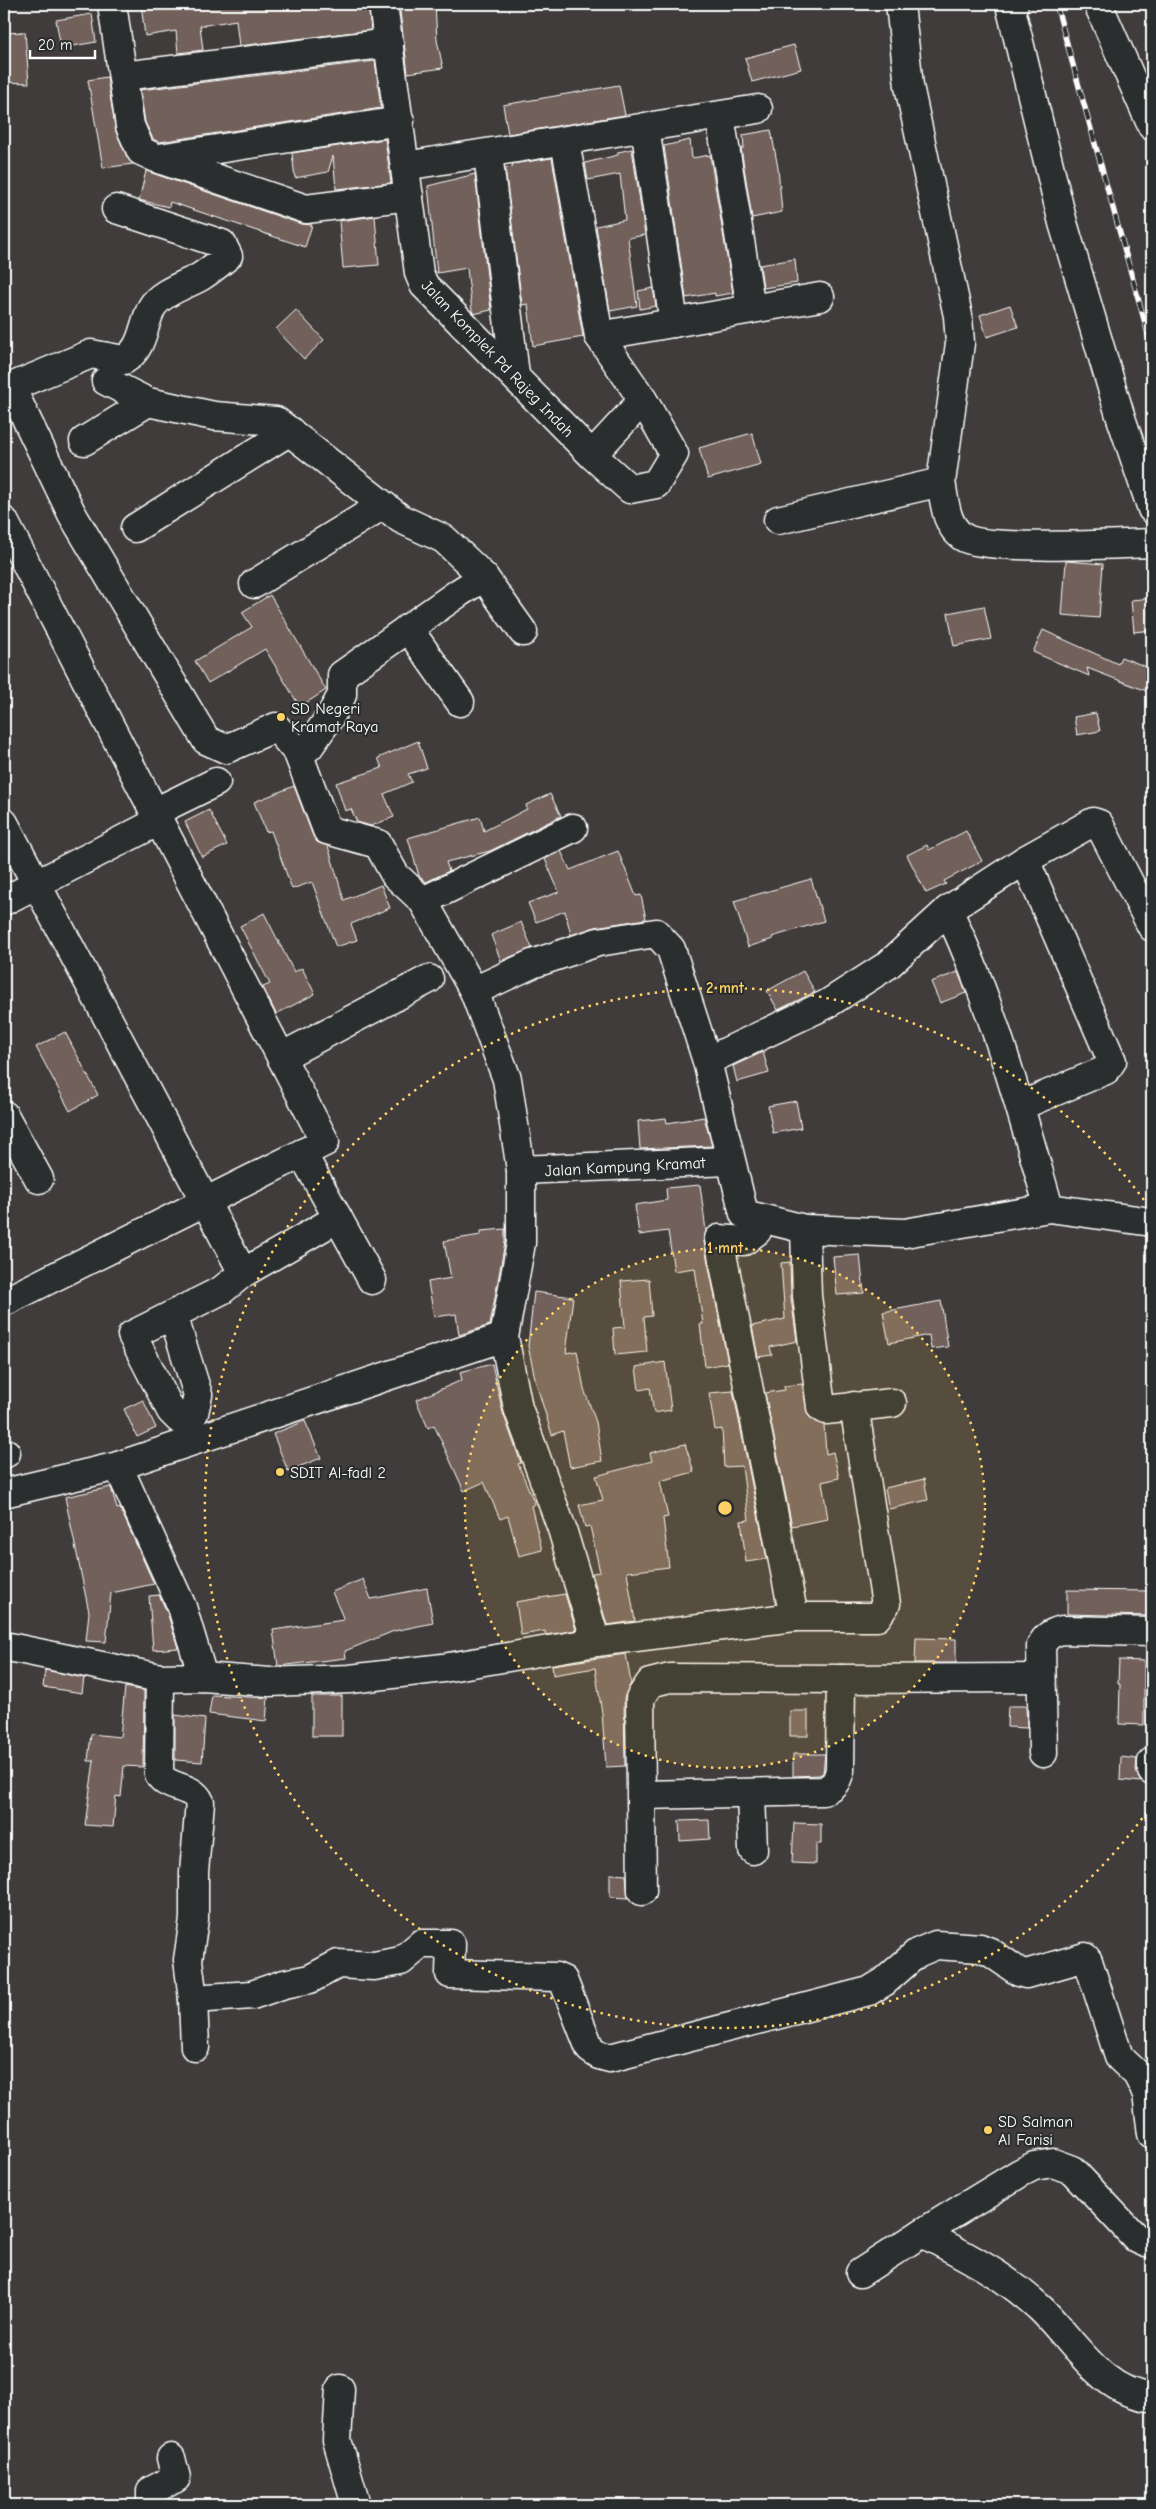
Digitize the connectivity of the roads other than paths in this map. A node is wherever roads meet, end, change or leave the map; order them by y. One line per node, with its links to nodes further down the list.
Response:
1 (112, 4): 7 (street)
2 (383, 4): 6 (street, Jalan Komplek Pd Rajeg Indah)
3 (900, 4): 30 (street)
4 (1011, 4): 32 (street)
5 (1098, 4): 11 (street)
6 (389, 43): 7 (street); 10 (street, Jalan Komplek Pd Rajeg Indah)
7 (123, 76): 15 (street)
8 (758, 109): 9 (street)
9 (720, 116): 12 (street); 20 (street)
10 (400, 120): 15 (street); 16 (street, Jalan Komplek Pd Rajeg Indah)
11 (1152, 126)
12 (645, 127): 13 (street); 21 (street)
13 (565, 141): 14 (street); 22 (street)
14 (488, 154): 16 (street); 23 (street)
15 (156, 158): 17 (street)
16 (406, 166): 17 (street, Jalan Komplek Pd Rajeg Indah)
17 (409, 196): 23 (street, Jalan Komplek Pd Rajeg Indah)
18 (116, 209): 42 (street)
19 (820, 297): 20 (street)
20 (750, 309): 21 (street)
21 (674, 323): 22 (street)
22 (599, 336): 25 (street, Jalan Komplek Pd Rajeg Indah)
23 (515, 375): 29 (street, Jalan Komplek Pd Rajeg Indah)
24 (106, 381): 26 (street)
25 (643, 400): 29 (street); 29 (street, Jalan Komplek Pd Rajeg Indah)
26 (148, 402): 27 (street); 28 (street)
27 (290, 432): 31 (street); 35 (street)
28 (84, 442)
29 (592, 454)
30 (941, 482): 33 (street); 36 (street)
31 (383, 505): 37 (street); 38 (street)
32 (1152, 509)
33 (778, 520)
34 (4, 521): 44 (street)
35 (135, 528)
36 (1152, 543)
37 (484, 577): 39 (street); 40 (street)
38 (254, 584)
39 (408, 628): 41 (street); 42 (street)
40 (523, 632)
41 (460, 702)
42 (298, 753): 49 (street)
43 (216, 782): 44 (street)
44 (157, 817): 48 (street); 55 (street)
45 (4, 823): 48 (street)
46 (573, 828): 49 (street)
47 (1025, 860): 51 (street); 52 (street); 57 (street)
48 (36, 884): 50 (street); 65 (street)
49 (422, 901): 54 (street)
50 (4, 902)
51 (948, 910): 56 (street); 57 (street)
52 (1152, 927)
53 (429, 979): 55 (street)
54 (474, 991): 56 (street); 62 (street)
55 (281, 1057): 60 (street)
56 (707, 1061): 61 (street)
57 (1020, 1106): 66 (street)
58 (4, 1115): 59 (street)
59 (13, 1153): 64 (street)
60 (302, 1153): 65 (street); 67 (street)
61 (729, 1160): 62 (street, Jalan Kampung Kramat); 68 (street)
62 (521, 1170): 75 (street)
63 (1054, 1175): 66 (street)
64 (39, 1180)
65 (206, 1201): 71 (street); 73 (street)
66 (1057, 1209): 69 (street); 70 (street)
67 (338, 1218): 71 (street); 72 (street)
68 (760, 1218): 70 (street); 80 (street)
69 (1152, 1222)
70 (805, 1229): 77 (street)
71 (243, 1273): 74 (street)
72 (372, 1280)
73 (4, 1302)
74 (173, 1315)
75 (504, 1337): 78 (street); 82 (street)
76 (892, 1403): 77 (street)
77 (854, 1406): 80 (street)
78 (118, 1466): 79 (street); 84 (street)
79 (4, 1493)
80 (794, 1617): 82 (street)
81 (1152, 1632): 86 (street)
82 (596, 1642): 84 (street)
83 (4, 1646): 85 (street)
84 (203, 1677): 85 (street)
85 (160, 1678): 95 (street)
86 (1041, 1678): 87 (street); 88 (street)
87 (840, 1680): 91 (street); 92 (street)
88 (1042, 1753)
89 (1152, 1762): 90 (street)
90 (1152, 1771)
91 (751, 1794): 92 (street); 93 (street)
92 (642, 1795): 94 (street)
93 (753, 1850)
94 (642, 1891)
95 (193, 1999): 96 (street); 97 (street)
96 (195, 2047)
97 (1152, 2134)
98 (922, 2233): 99 (street); 100 (street); 102 (street)
99 (1152, 2244)
100 (860, 2273)
101 (340, 2389): 105 (street)
102 (1152, 2397)
103 (171, 2458): 104 (street)
104 (151, 2505)
105 (356, 2505)

